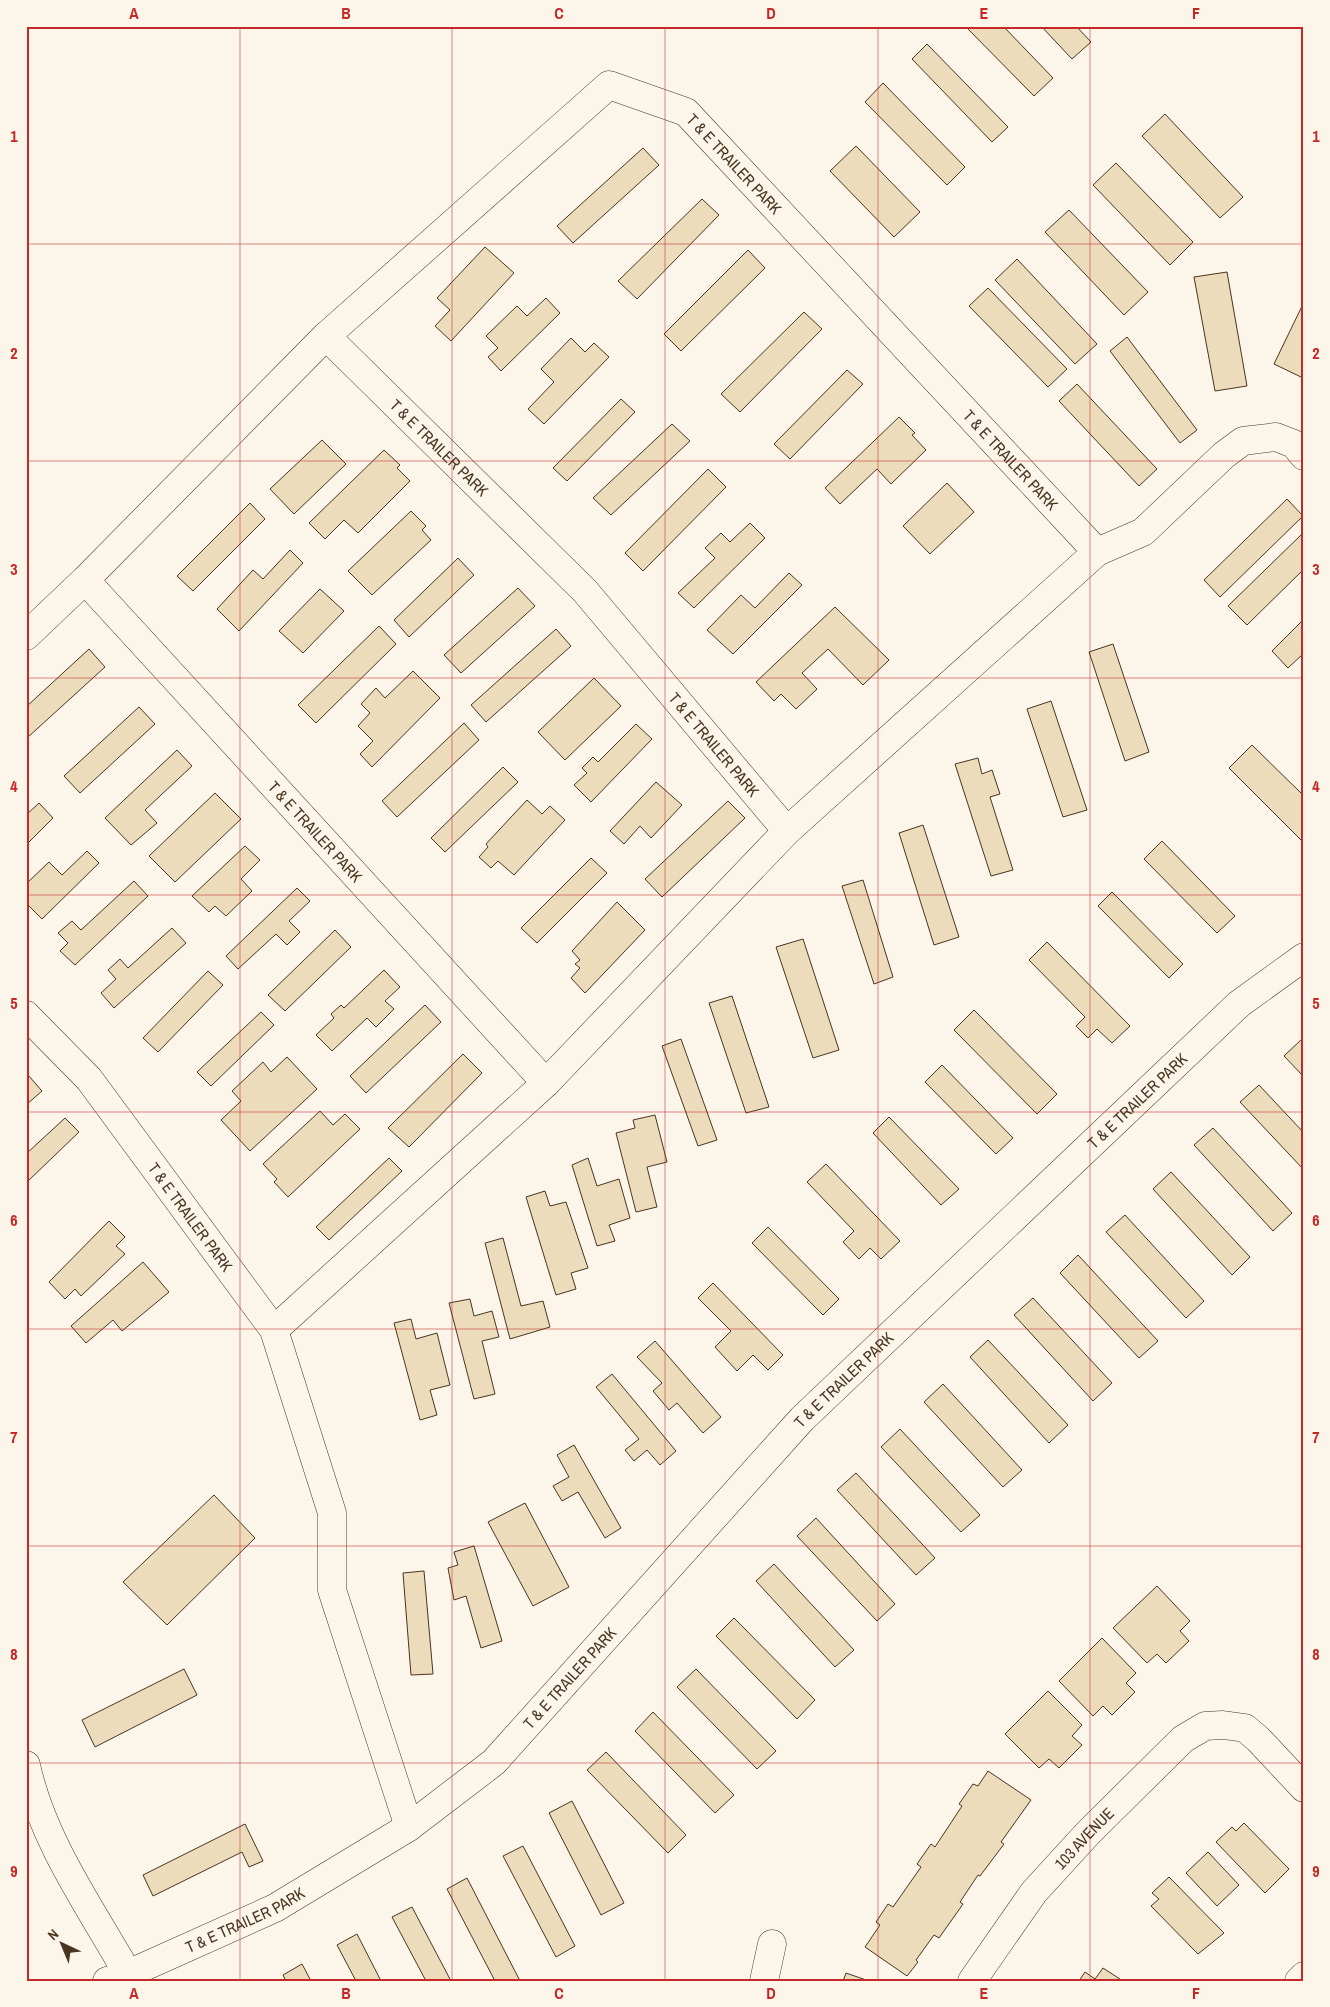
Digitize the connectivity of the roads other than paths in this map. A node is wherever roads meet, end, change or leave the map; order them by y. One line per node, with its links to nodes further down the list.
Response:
1 (326, 336): 3 (street, T & E TRAILER PARK); 4 (street, T & E TRAILER PARK); 6 (street, T & E TRAILER PARK)
2 (1304, 456): 3 (street)
3 (1097, 552): 6 (street)
4 (85, 580): 5 (street, T & E TRAILER PARK); 9 (street, T & E TRAILER PARK)
5 (26, 636)
6 (787, 831): 9 (street)
7 (1304, 957): 14 (street, T & E TRAILER PARK)
8 (26, 1015): 10 (street, T & E TRAILER PARK)
9 (546, 1083): 10 (street)
10 (274, 1330): 14 (street, T & E TRAILER PARK)
11 (26, 1765): 13 (street, T & E TRAILER PARK)
12 (1304, 1788): 19 (street, 103 AVENUE)
13 (32, 1807): 17 (street, T & E TRAILER PARK)
14 (409, 1827): 17 (street, T & E TRAILER PARK)
15 (772, 1944): 18 (street)
16 (1304, 1976): 20 (street)
17 (119, 1978)
18 (764, 1981)
19 (972, 1981)
20 (1299, 1981)

